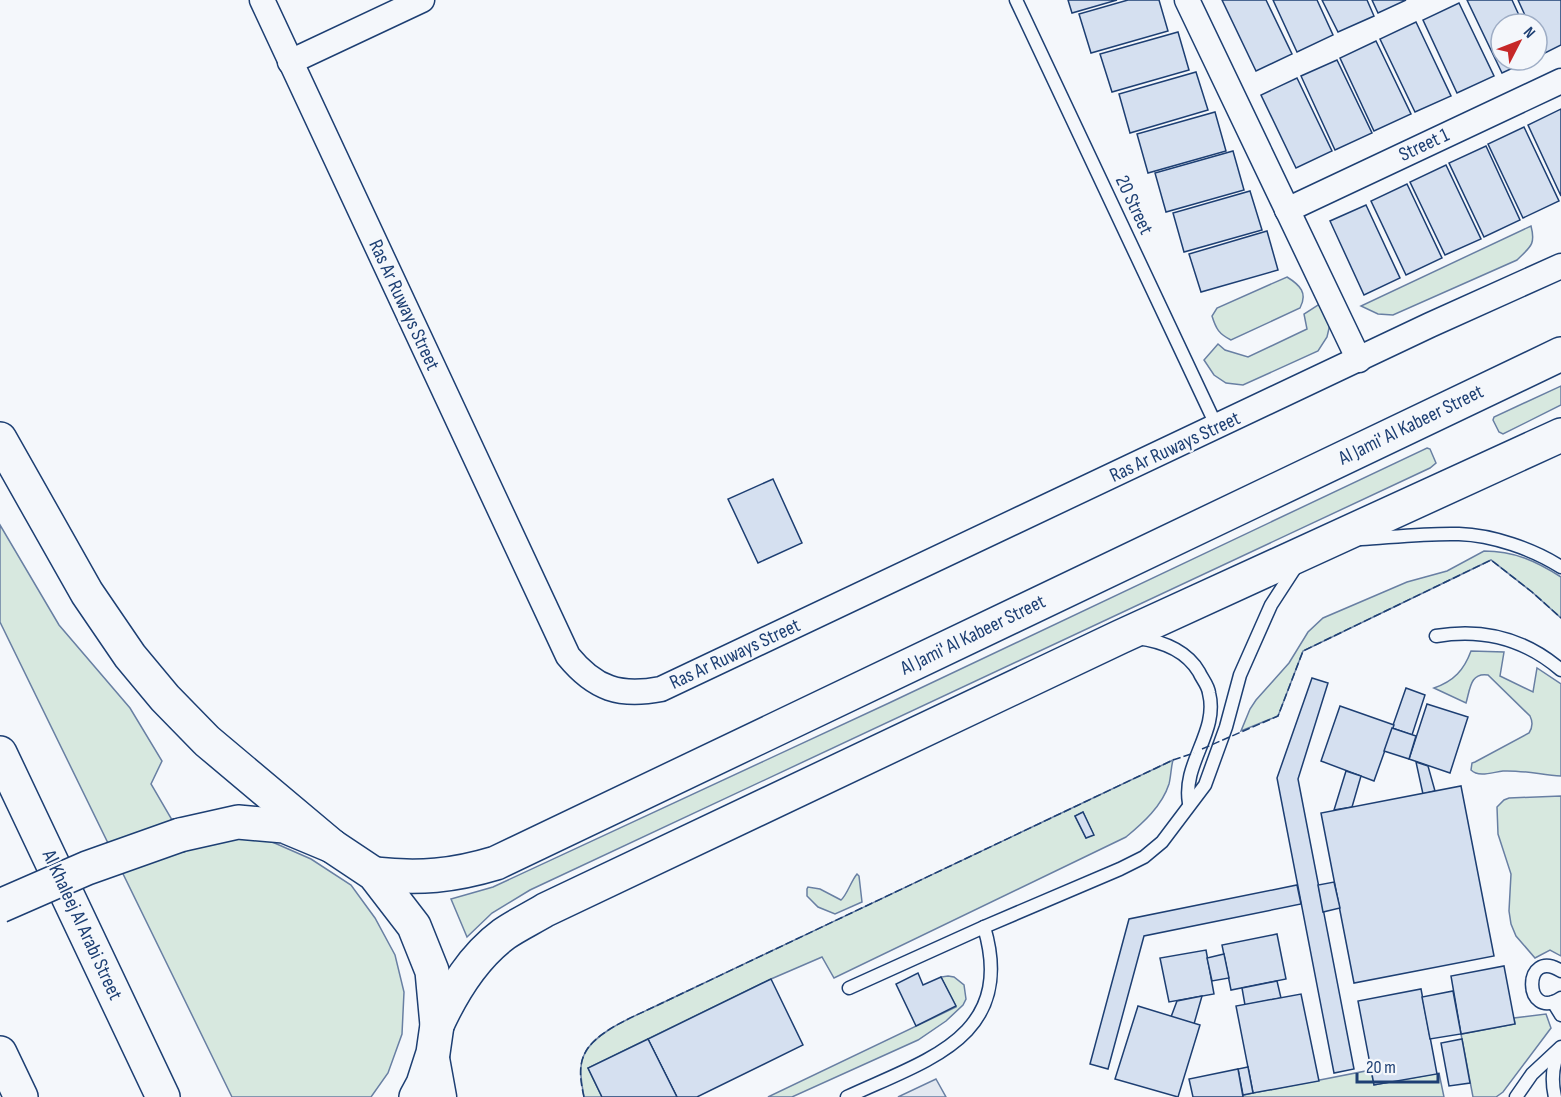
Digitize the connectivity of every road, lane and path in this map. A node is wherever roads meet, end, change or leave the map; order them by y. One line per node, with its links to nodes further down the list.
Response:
1 (262, 0): 5 (street, Ras Ar Ruways Street)
2 (422, 0): 5 (street)
3 (1016, 0): 11 (lane, 20 Street)
4 (1194, 2): 7 (street)
5 (290, 62): 11 (street, Ras Ar Ruways Street)
6 (1561, 81): 7 (street, Street 1)
7 (1287, 210): 10 (street)
8 (1561, 266): 10 (street, Ras Ar Ruways Street)
9 (1561, 354): 22 (main road, Al Jami' Al Kabeer Street)
10 (1359, 360): 11 (street, Ras Ar Ruways Street)
11 (1217, 427)
12 (1561, 435): 14 (main road)
13 (0, 439): 21 (main road)
14 (1319, 545): 15 (lane); 17 (main road); 20 (lane)
15 (1561, 567)
16 (1436, 636): 18 (lane)
17 (1120, 637): 20 (lane); 29 (main road)
18 (1561, 670)
19 (0, 753): 33 (main road, Al Khaleej Al Arabi Street)
20 (1189, 803): 24 (lane)
21 (332, 846): 22 (main road); 23 (main road, bridge)
22 (374, 874): 29 (main road)
23 (0, 906)
24 (984, 927): 26 (lane); 36 (lane)
25 (1561, 971): 27 (lane)
26 (849, 988)
27 (1557, 1000): 28 (lane)
28 (1561, 1015)
29 (435, 1039): 34 (main road); 35 (street)
30 (1561, 1047): 37 (lane); 38 (lane)
31 (0, 1053): 32 (main road)
32 (21, 1097)
33 (163, 1097)
34 (417, 1097)
35 (441, 1097)
36 (847, 1097)
37 (1515, 1097)
38 (1555, 1097)

